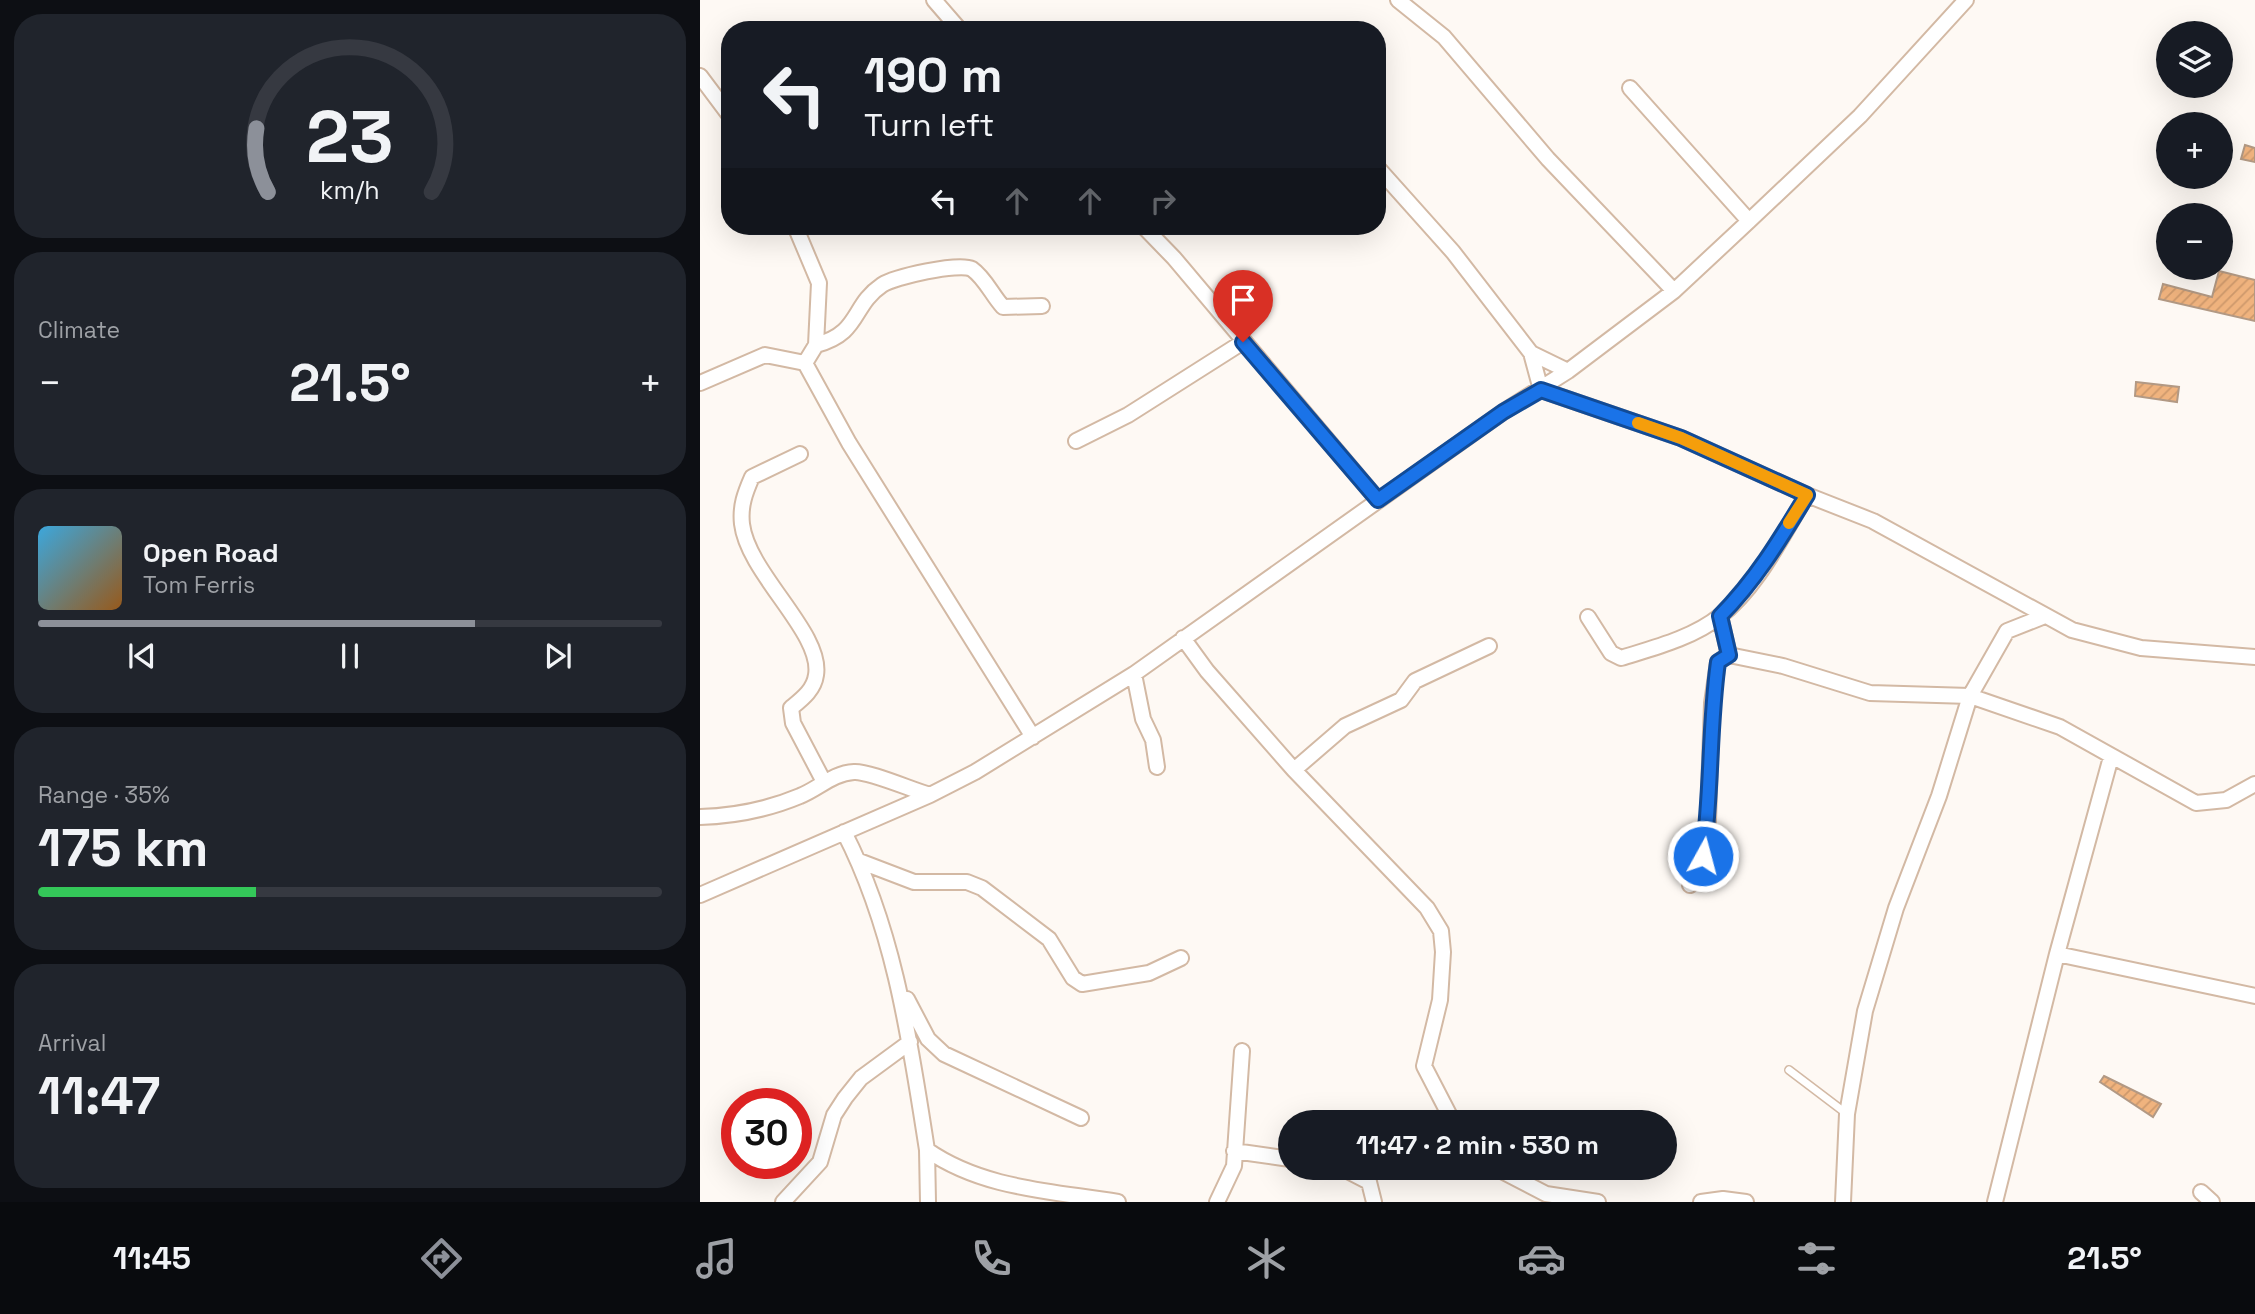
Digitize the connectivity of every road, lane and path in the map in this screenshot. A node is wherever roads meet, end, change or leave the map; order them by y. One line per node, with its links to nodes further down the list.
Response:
1 (934, 0): 4 (street)
2 (1398, 0): 12 (street)
3 (1966, 0): 9 (street)
4 (952, 21)
5 (700, 76): 7 (street)
6 (1630, 88): 9 (street)
7 (721, 104)
8 (1386, 177): 16 (street)
9 (1749, 221): 12 (street)
10 (799, 235): 15 (street)
11 (1152, 235): 14 (street)
12 (1674, 291): 18 (street)
13 (1042, 306): 15 (street)
14 (1243, 342): 21 (street); 24 (street)
15 (816, 345): 17 (street)
16 (1531, 352): 18 (street); 20 (street)
17 (805, 363): 19 (street); 34 (street)
18 (1568, 371): 20 (street)
19 (700, 383)
20 (1541, 390): 23 (street); 24 (street)
21 (1076, 441)
22 (800, 454): 38 (street)
23 (1807, 495): 25 (street); 26 (street)
24 (1378, 500): 28 (street)
25 (1720, 616): 27 (street); 30 (street)
26 (2045, 616): 31 (street); 33 (street)
27 (1588, 617)
28 (1183, 638): 32 (street); 37 (street)
29 (1489, 646): 37 (street)
30 (1729, 655): 33 (street); 44 (street)
31 (2255, 657)
32 (1134, 674): 34 (street); 36 (street)
33 (1970, 696): 35 (street); 54 (street)
34 (1033, 737): 40 (street)
35 (2111, 757): 39 (street); 46 (street)
36 (1157, 768)
37 (1294, 770): 53 (street)
38 (824, 782): 40 (street); 41 (street)
39 (2255, 784)
40 (930, 795): 42 (street)
41 (700, 817)
42 (844, 832): 43 (street); 45 (street)
43 (859, 862): 47 (street); 48 (street)
44 (1690, 885)
45 (700, 895)
46 (2057, 954): 49 (street); 70 (street)
47 (1181, 958)
48 (899, 984): 50 (street); 55 (street)
49 (2255, 996)
50 (910, 1042): 56 (street); 61 (street)
51 (1242, 1051): 57 (street)
52 (1788, 1070): 54 (lane)
53 (1447, 1110)
54 (1847, 1114): 69 (street)
55 (1081, 1118)
56 (927, 1150): 62 (street); 63 (street)
57 (1234, 1151): 58 (street); 64 (street)
58 (1278, 1157)
59 (1365, 1180): 65 (street)
60 (1519, 1180): 66 (street)
61 (783, 1202)
62 (928, 1202)
63 (1118, 1202)
64 (1217, 1202)
65 (1374, 1202)
66 (1598, 1202)
67 (1701, 1202): 68 (street)
68 (1746, 1202)
69 (1843, 1202)
70 (1995, 1202)

